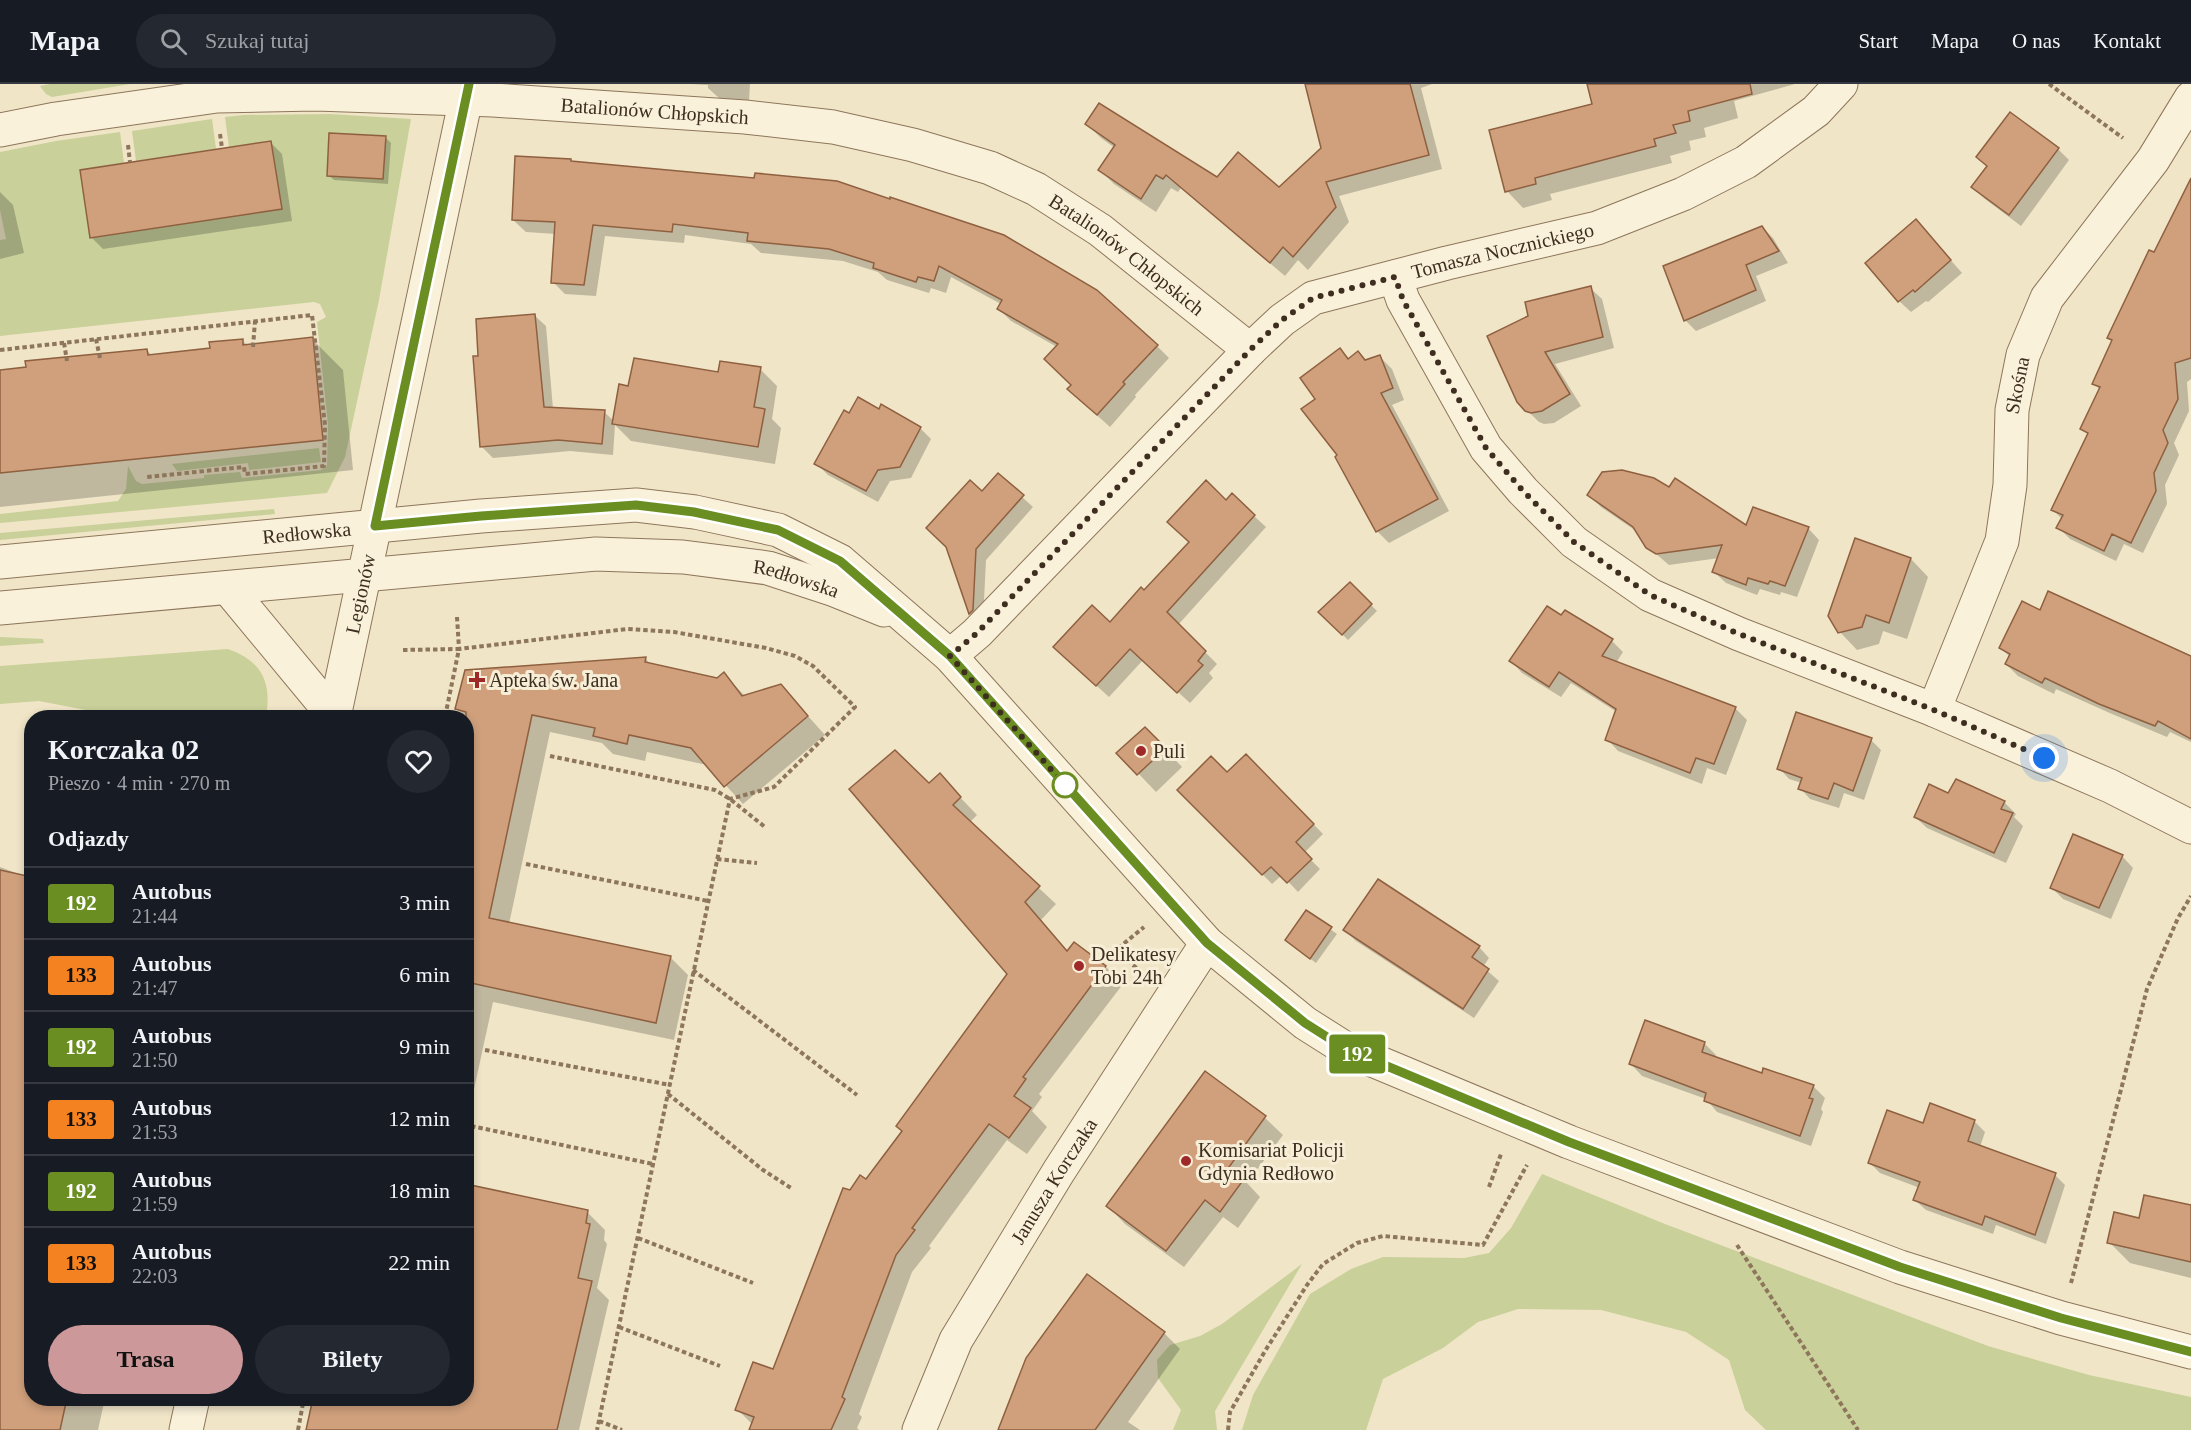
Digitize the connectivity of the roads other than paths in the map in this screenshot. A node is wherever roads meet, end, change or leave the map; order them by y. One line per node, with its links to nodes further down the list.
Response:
1 (1841, 84): 5 (street, Tomasza Nocznickiego)
2 (467, 92): 4 (street, Batalionów Chłopskich); 6 (street, Batalionów Chłopskich); 7 (street, Legionów)
3 (2191, 98): 16 (street, Skośna)
4 (0, 130)
5 (1395, 277): 6 (street, Tomasza Nocznickiego); 16 (street)
6 (1250, 350): 13 (street, Tomasza Nocznickiego)
7 (375, 526): 8 (street, Redłowska); 9 (street, Legionów); 12 (street, Redłowska)
8 (0, 562)
9 (363, 577): 10 (street, Redłowska); 12 (street, Redłowska); 15 (street, Legionów)
10 (228, 588): 11 (street, Redłowska); 14 (street)
11 (0, 608)
12 (905, 618): 13 (street, Redłowska)
13 (950, 656): 18 (street, Redłowska)
14 (329, 710)
15 (335, 710)
16 (1934, 710): 17 (street)
17 (2191, 827)
18 (1207, 943): 19 (street, Redłowska); 22 (street, Janusza Korczaka)
19 (2191, 1352)
20 (191, 1406): 21 (street)
21 (186, 1430)
22 (919, 1430)

